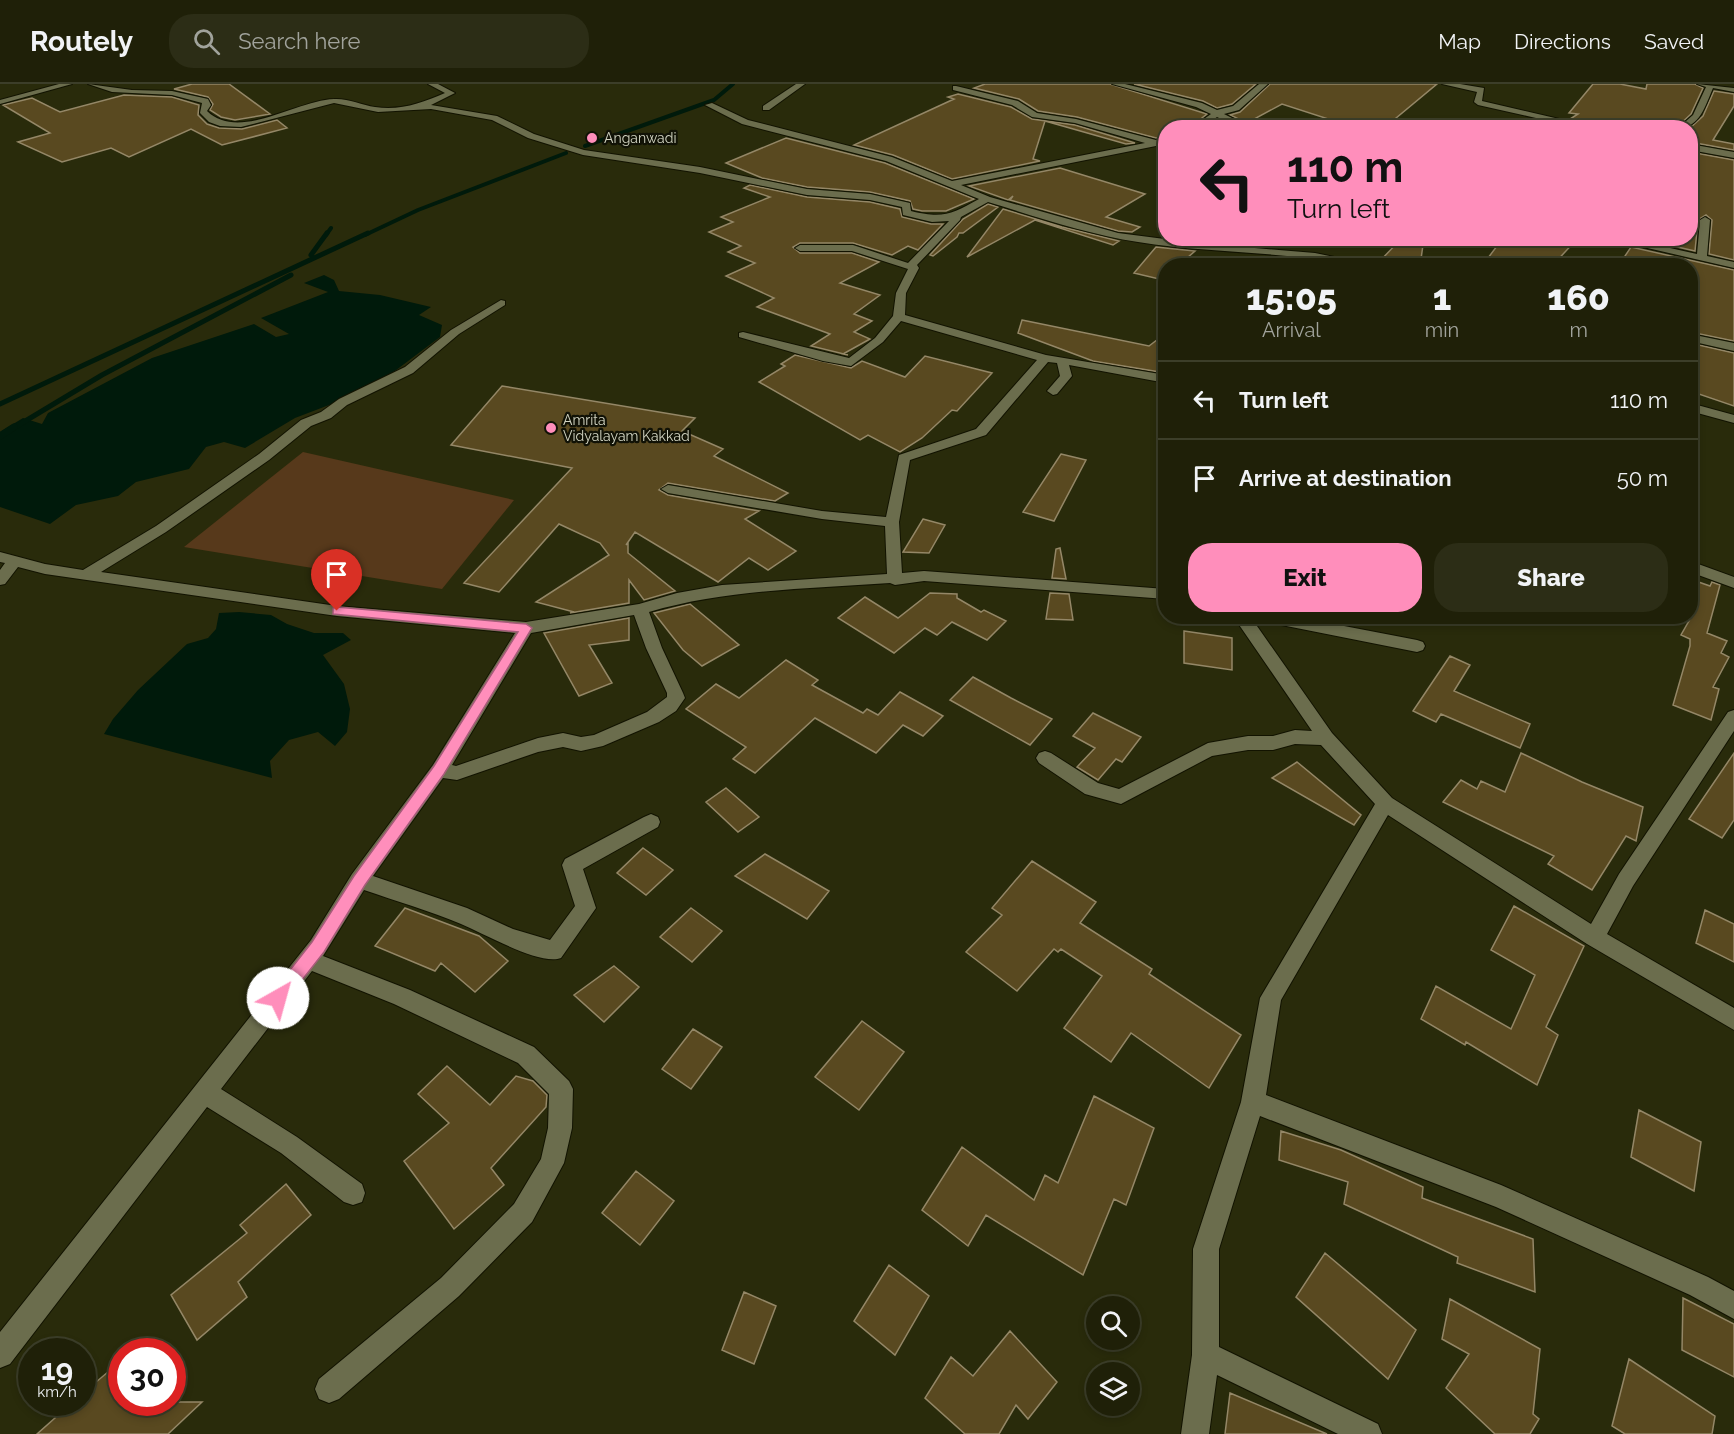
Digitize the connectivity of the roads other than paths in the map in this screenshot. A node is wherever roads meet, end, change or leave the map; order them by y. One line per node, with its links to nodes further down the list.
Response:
1 (68, 84): 13 (street)
2 (92, 84): 15 (street)
3 (432, 84): 15 (street)
4 (801, 84): 16 (street)
5 (1116, 84): 17 (street)
6 (1264, 84): 17 (street)
7 (1446, 84): 11 (street)
8 (1707, 85): 12 (street); 21 (street)
9 (956, 88): 22 (street)
10 (1491, 89): 11 (street)
11 (1481, 90): 20 (street)
12 (1734, 90)
13 (0, 102)
14 (709, 105): 26 (street)
15 (416, 108): 28 (street)
16 (766, 108)
17 (1217, 113): 18 (street); 19 (street)
18 (1207, 120)
19 (1231, 120)
20 (1559, 120)
21 (1692, 120)
22 (1155, 142): 23 (street); 26 (street)
23 (1158, 142)
24 (1698, 148): 25 (street)
25 (1734, 155)
26 (953, 184): 27 (street)
27 (987, 199): 28 (street); 30 (street)
28 (961, 214): 37 (street)
29 (1705, 220): 35 (street)
30 (1158, 243)
31 (1173, 246): 34 (street)
32 (1646, 246): 35 (street)
33 (800, 248): 37 (street)
34 (1325, 258)
35 (1702, 258): 36 (street)
36 (1734, 265)
37 (914, 268): 39 (street)
38 (501, 303): 53 (street)
39 (899, 317): 40 (street); 43 (street)
40 (743, 335)
41 (1698, 340): 42 (street)
42 (1734, 347)
43 (1045, 358): 44 (street); 50 (street)
44 (1062, 360): 45 (street); 46 (street)
45 (1158, 378)
46 (1053, 390)
47 (1698, 409): 48 (street)
48 (1734, 419)
49 (668, 489): 50 (street)
50 (892, 522): 54 (street)
51 (8, 559): 53 (street); 55 (street)
52 (1698, 569): 56 (street)
53 (87, 574): 61 (street)
54 (895, 579): 57 (street); 58 (street)
55 (0, 580)
56 (1734, 583)
57 (1158, 593)
58 (640, 609): 61 (street); 66 (street)
59 (1247, 624): 64 (street)
60 (1303, 624): 62 (street)
61 (526, 628): 66 (street)
62 (1417, 646)
63 (1734, 717): 70 (street)
64 (1326, 738): 65 (street); 67 (street)
65 (1046, 758)
66 (439, 770): 69 (street)
67 (1384, 803): 70 (street); 74 (street)
68 (651, 822): 69 (street)
69 (359, 880): 71 (street)
70 (1594, 937): 72 (street)
71 (308, 960): 73 (street); 79 (street)
72 (1734, 1020)
73 (205, 1092): 75 (street); 77 (street)
74 (1254, 1102): 76 (street); 78 (street)
75 (353, 1193)
76 (1734, 1306)
77 (0, 1354)
78 (1206, 1355): 80 (street); 81 (street)
79 (329, 1389)
80 (1195, 1434)
81 (1368, 1434)

